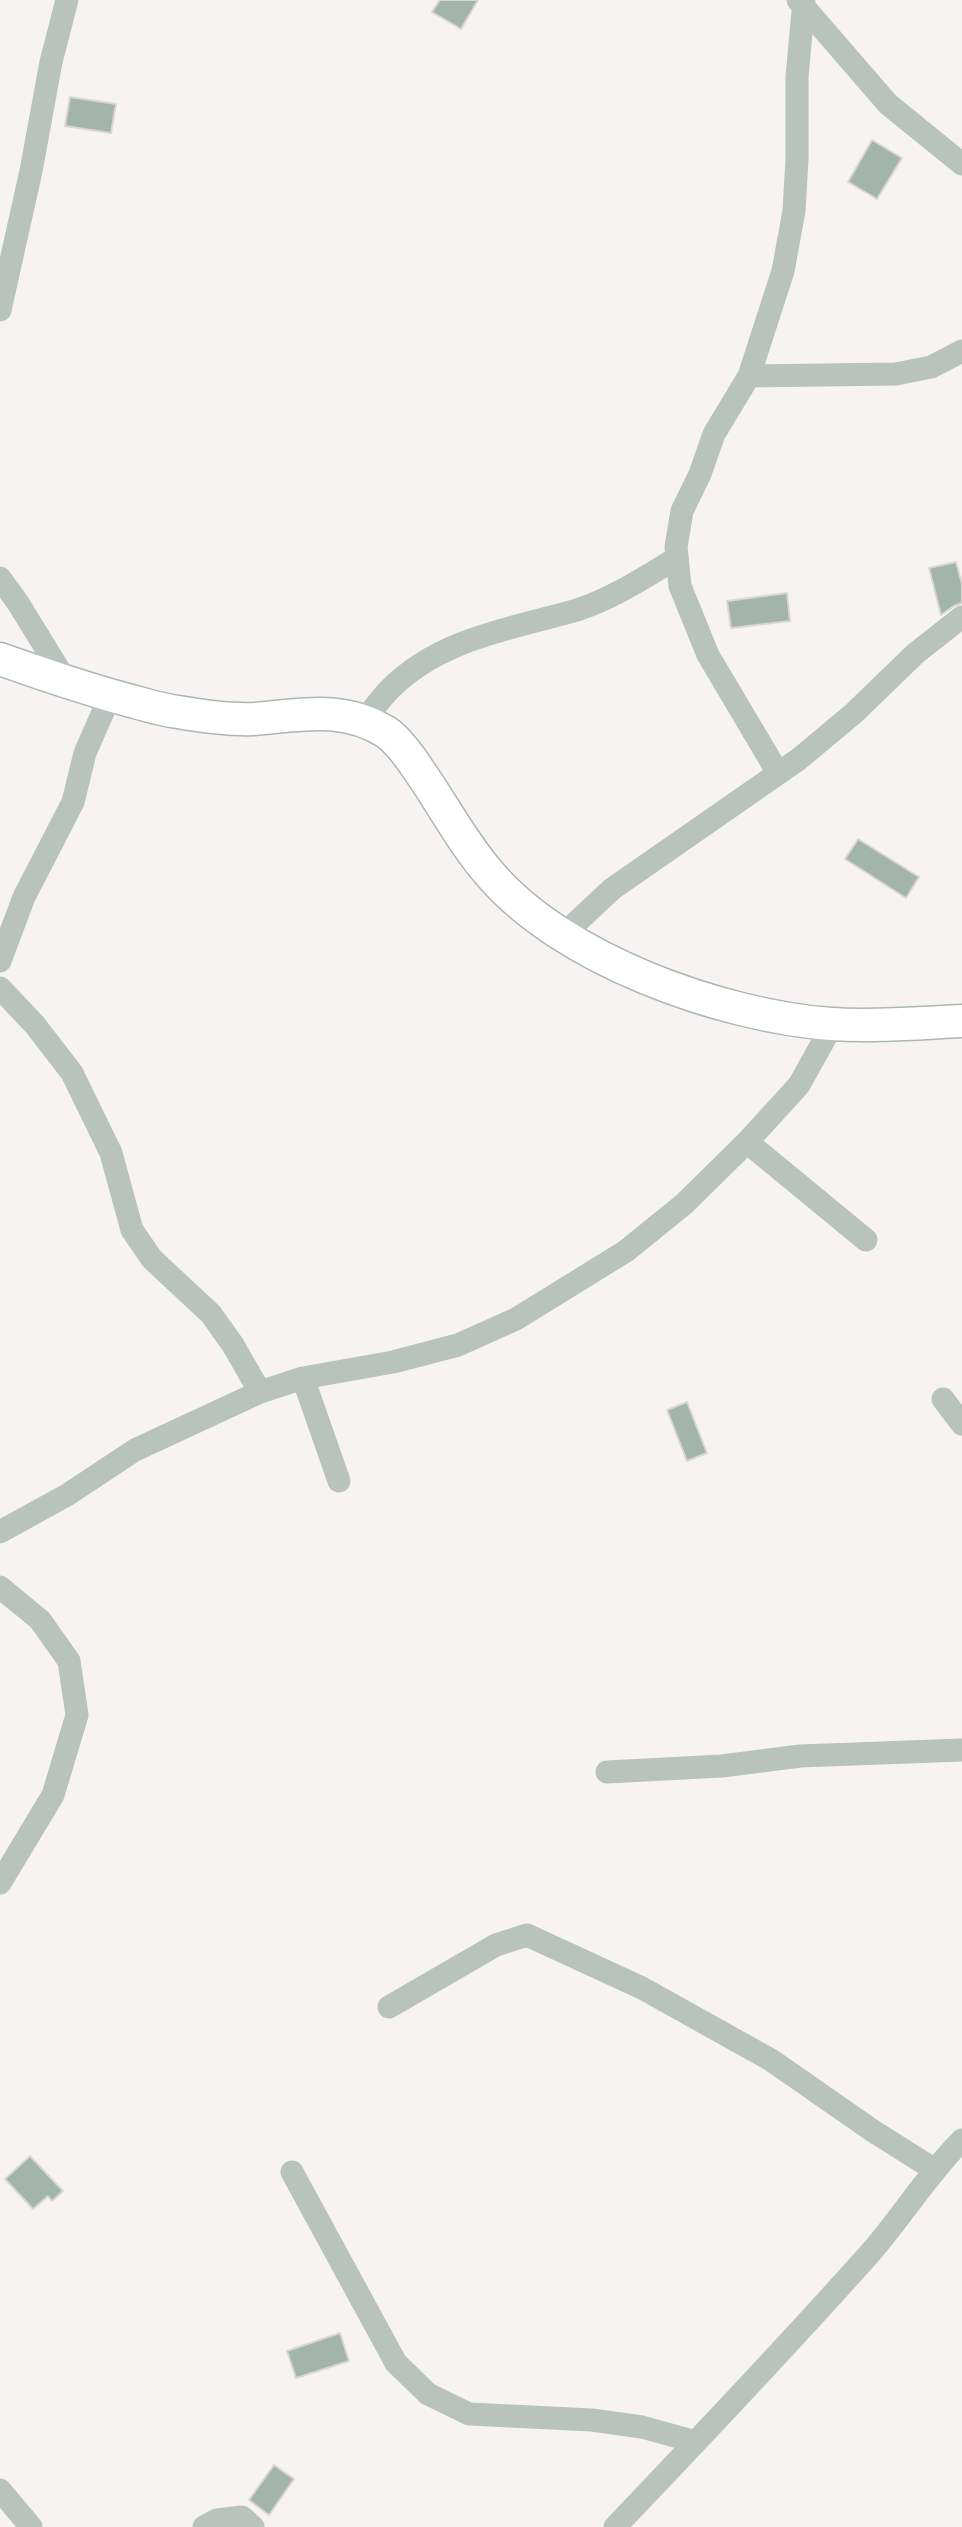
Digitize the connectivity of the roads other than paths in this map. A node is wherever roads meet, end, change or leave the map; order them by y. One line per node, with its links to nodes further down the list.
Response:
1 (67, 0): 4 (street)
2 (802, 2): 3 (street); 6 (street)
3 (962, 164)
4 (0, 310)
5 (962, 351): 6 (street)
6 (749, 376): 7 (street)
7 (677, 558): 13 (street); 14 (street)
8 (0, 578): 11 (street)
9 (962, 617): 14 (street)
10 (0, 660): 11 (main road)
11 (66, 681): 12 (main road)
12 (110, 696): 13 (main road); 16 (street)
13 (363, 722): 15 (main road)
14 (778, 773): 15 (street)
15 (563, 934): 19 (main road)
16 (0, 961)
17 (0, 989): 23 (street)
18 (962, 1021): 19 (main road)
19 (834, 1024): 20 (street)
20 (747, 1142): 21 (street); 22 (street)
21 (866, 1240)
22 (303, 1378): 23 (street); 26 (street)
23 (260, 1392): 27 (street)
24 (943, 1399): 25 (street)
25 (962, 1424)
26 (339, 1481)
27 (0, 1532)
28 (0, 1587): 31 (street)
29 (962, 1750): 30 (street)
30 (607, 1772)
31 (0, 1883)
32 (389, 2007): 34 (street)
33 (962, 2140): 34 (street)
34 (935, 2169): 36 (street)
35 (292, 2172): 36 (street)
36 (696, 2442): 41 (street)
37 (0, 2490): 38 (street)
38 (31, 2527)
39 (204, 2527): 40 (street)
40 (253, 2527)
41 (615, 2527)

